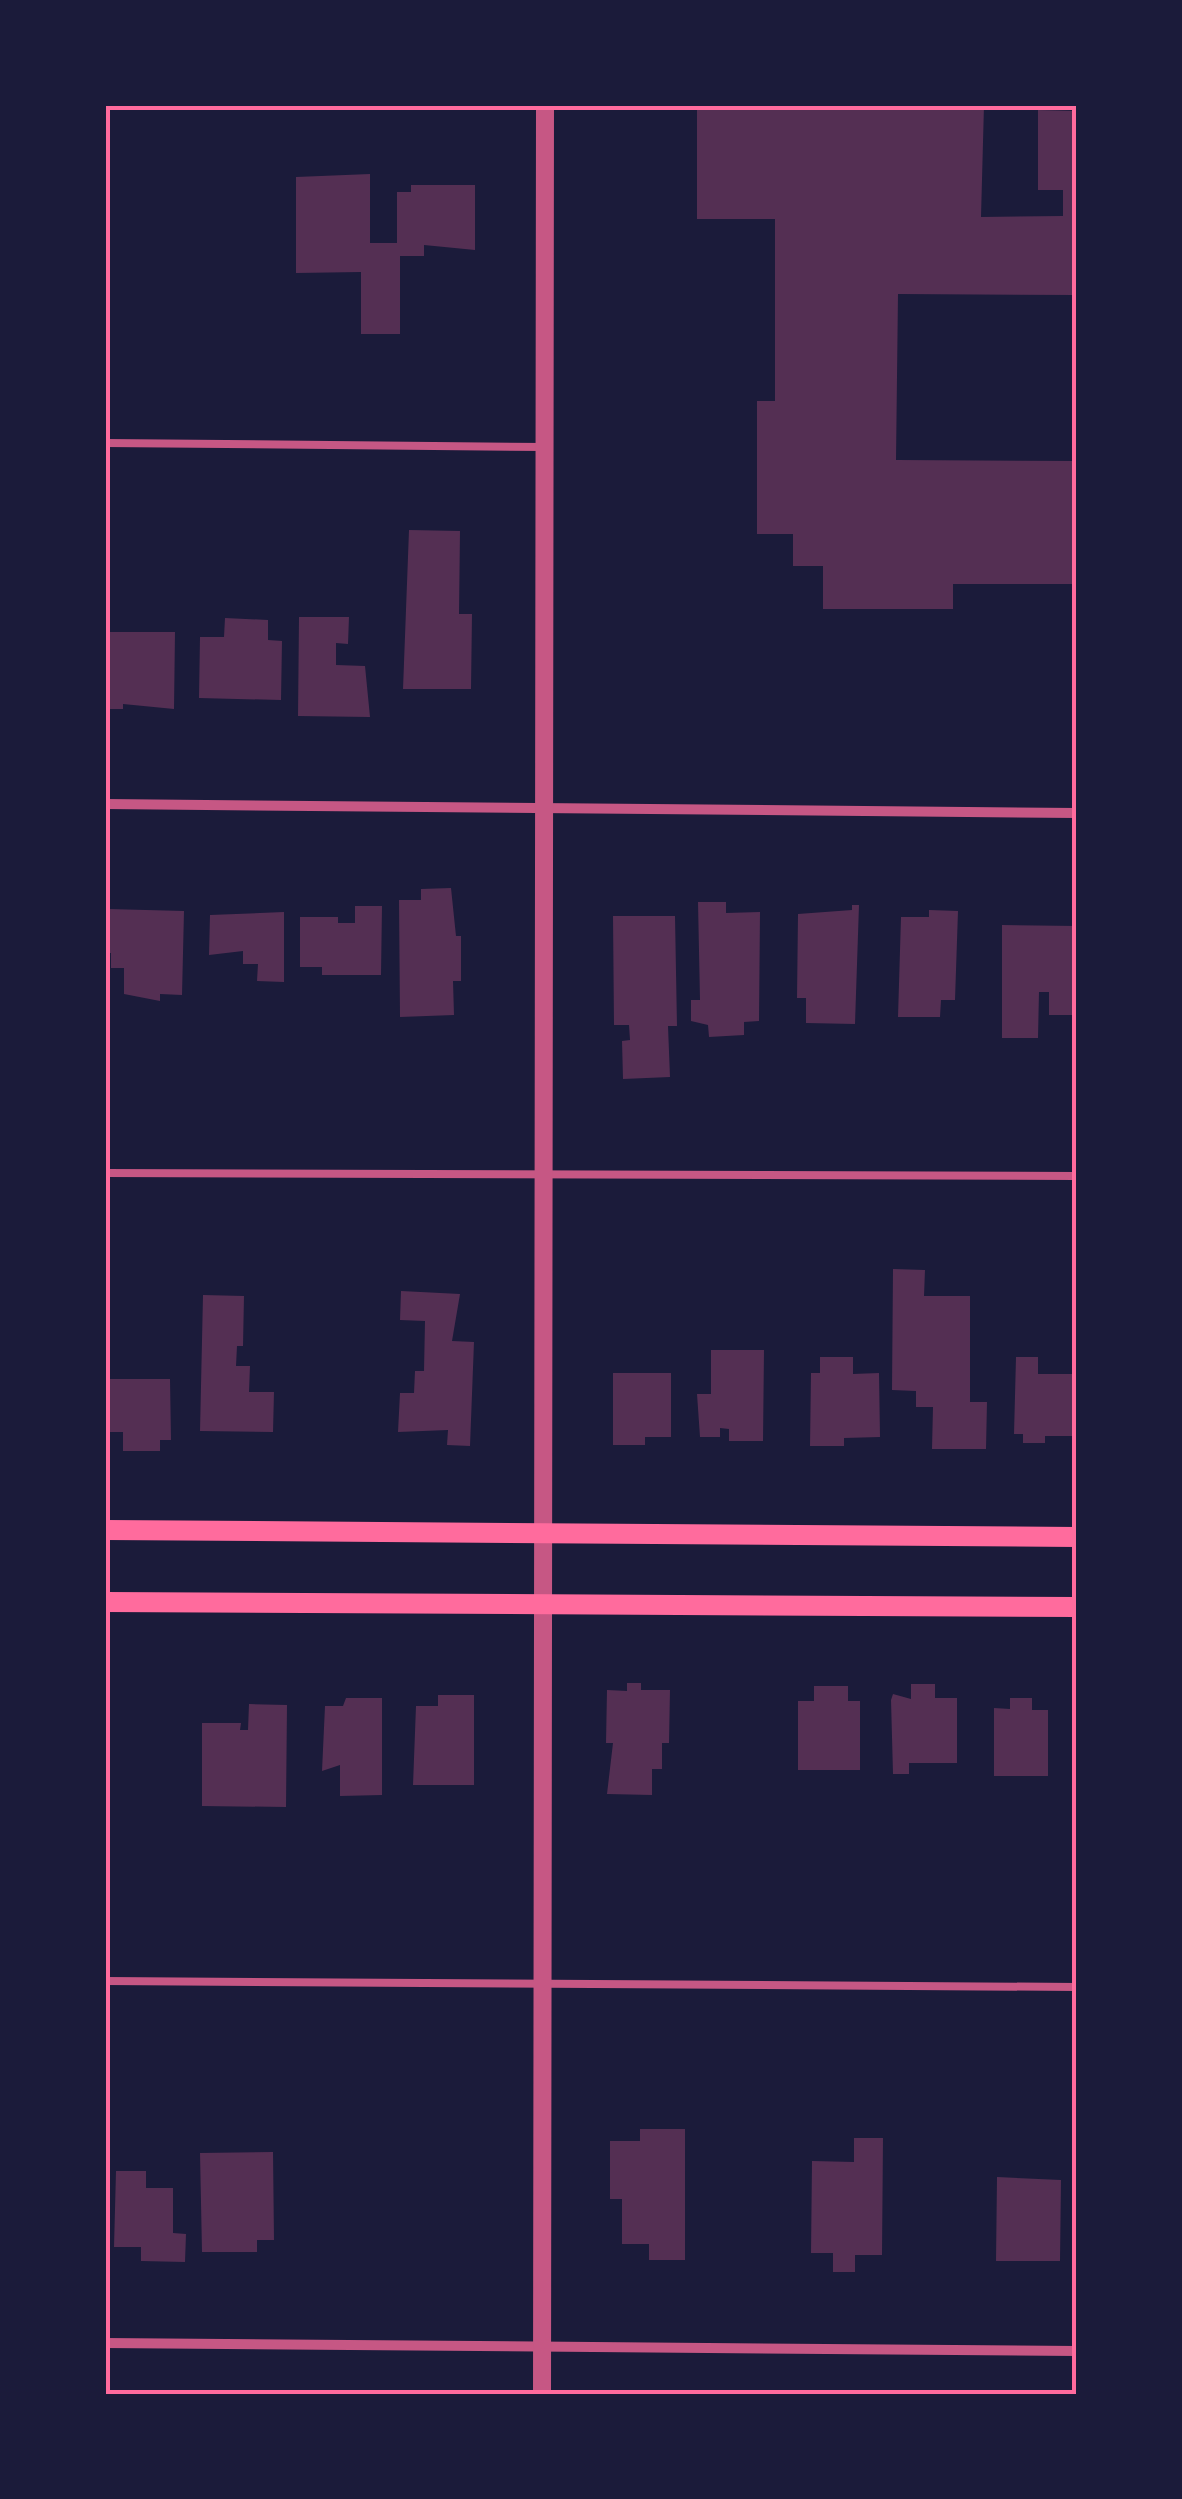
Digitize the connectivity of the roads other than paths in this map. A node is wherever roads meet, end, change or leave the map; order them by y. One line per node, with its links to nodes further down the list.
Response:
1 (545, 105): 3 (street)
2 (105, 443): 3 (lane)
3 (545, 448): 5 (street)
4 (105, 804): 5 (street)
5 (542, 808): 6 (street); 8 (street)
6 (1077, 813)
7 (105, 1172): 8 (lane)
8 (544, 1173): 9 (lane); 11 (street)
9 (1077, 1176)
10 (105, 1530): 11 (main road)
11 (545, 1532): 12 (main road); 14 (street)
12 (1077, 1537)
13 (105, 1602): 14 (main road)
14 (544, 1604): 15 (main road); 17 (street)
15 (1077, 1607)
16 (105, 1981): 17 (lane)
17 (541, 1983): 18 (lane); 20 (street)
18 (1077, 1988)
19 (105, 2343): 20 (street)
20 (541, 2346): 21 (street); 22 (street)
21 (1077, 2350)
22 (542, 2394)

